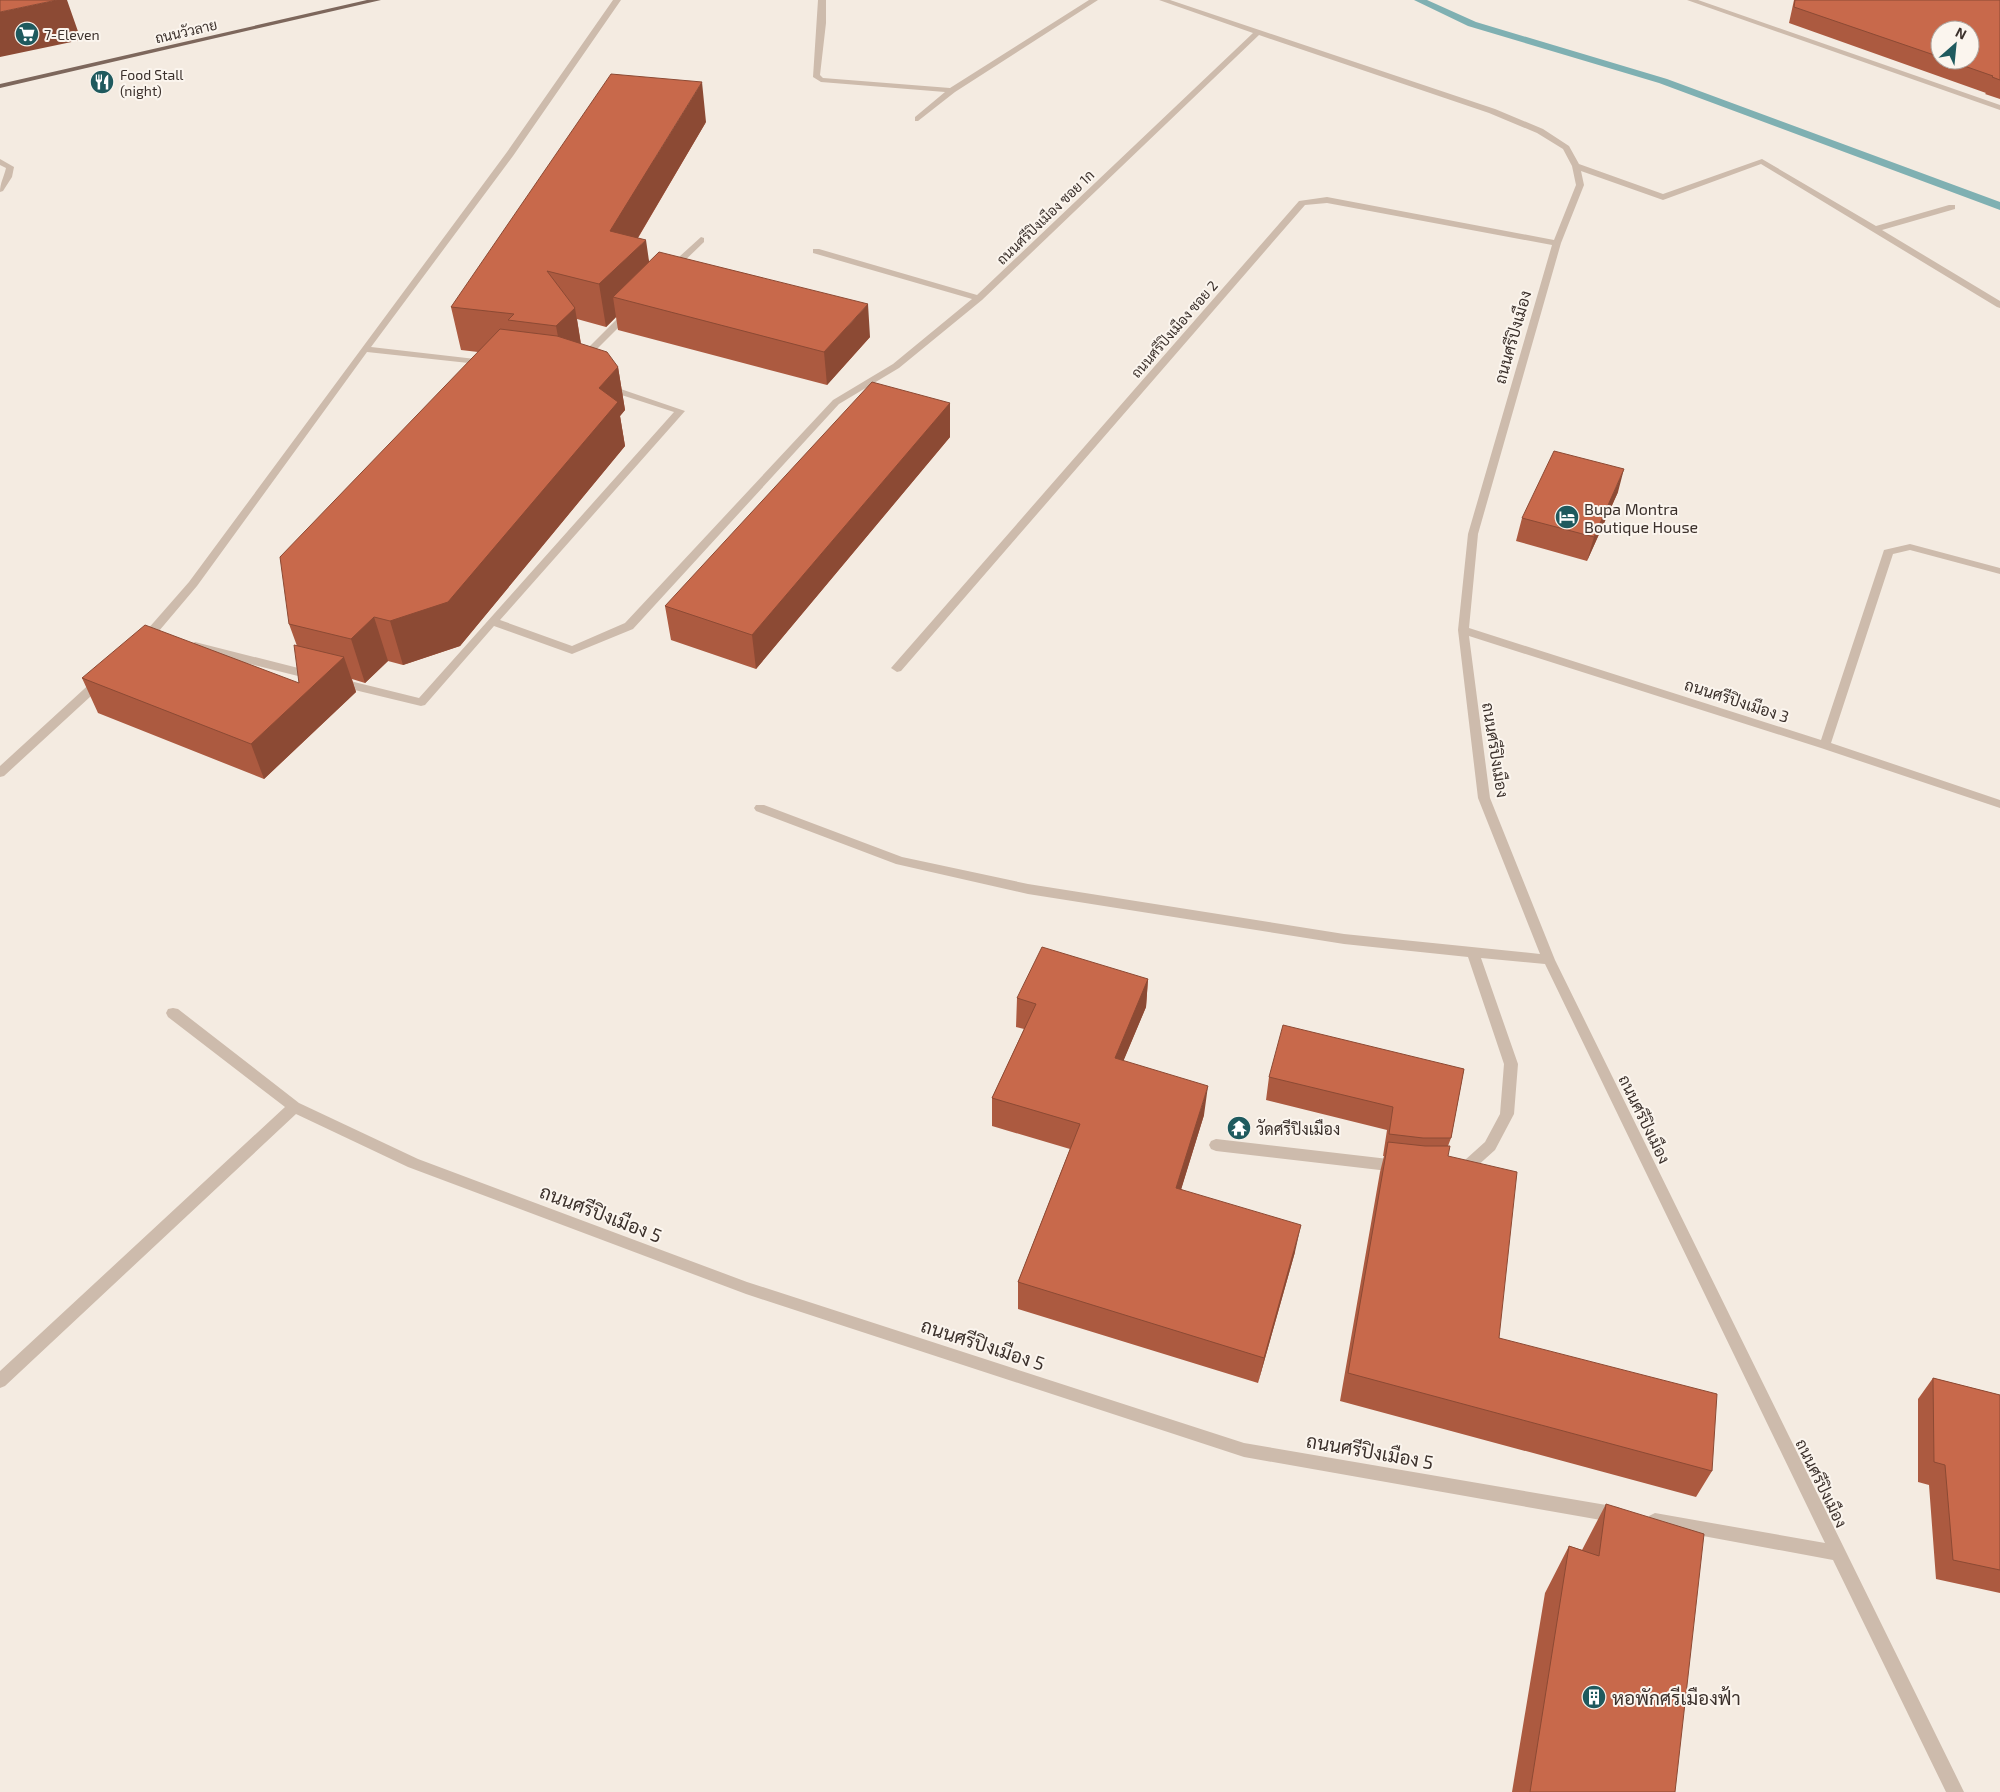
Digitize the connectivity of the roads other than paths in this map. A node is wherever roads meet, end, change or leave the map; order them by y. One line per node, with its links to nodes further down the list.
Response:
1 (378, 0): 8 (main road, ถนนวัวลาย)
2 (617, 0): 24 (street)
3 (822, 0): 9 (street)
4 (1094, 0): 9 (street)
5 (1164, 0): 7 (street, ถนนศรีปิงเมือง)
6 (1692, 0): 10 (street)
7 (1258, 32): 13 (street, ถนนศรีปิงเมือง); 21 (street, ถนนศรีปิงเมือง ซอย 1ก)
8 (0, 86)
9 (952, 90): 11 (street)
10 (2000, 108)
11 (918, 119)
12 (0, 161): 14 (street)
13 (1576, 166): 16 (street); 18 (street, ถนนศรีปิงเมือง)
14 (0, 189)
15 (1952, 207): 16 (street)
16 (1875, 229): 23 (street)
17 (701, 240): 20 (street)
18 (1557, 243): 30 (street, ถนนศรีปิงเมือง); 33 (street, ถนนศรีปิงเมือง ซอย 2)
19 (816, 251): 21 (street)
20 (665, 275)
21 (980, 298): 29 (street, ถนนศรีปิงเมือง ซอย 1ก)
22 (637, 303): 26 (street)
23 (2000, 305)
24 (365, 348): 25 (street); 32 (street)
25 (490, 364)
26 (574, 367)
27 (595, 383): 29 (street)
28 (2000, 571): 35 (street)
29 (494, 622): 31 (street)
30 (1463, 630): 35 (street, ถนนศรีปิงเมือง 3); 40 (street, ถนนศรีปิงเมือง)
31 (179, 642)
32 (136, 648)
33 (897, 668)
34 (108, 674): 36 (street)
35 (1825, 745): 37 (street, ถนนศรีปิงเมือง 3)
36 (0, 773)
37 (2000, 804)
38 (760, 808): 39 (street)
39 (1473, 953): 40 (street); 45 (street)
40 (1550, 960): 47 (street, ถนนศรีปิงเมือง)
41 (173, 1013): 42 (street, ถนนศรีปิงเมือง 5)
42 (294, 1107): 46 (street); 47 (street, ถนนศรีปิงเมือง 5)
43 (1216, 1145): 44 (street)
44 (1407, 1167)
45 (1446, 1168)
46 (0, 1381)
47 (1837, 1553): 48 (street, ถนนศรีปิงเมือง)
48 (1955, 1792)

